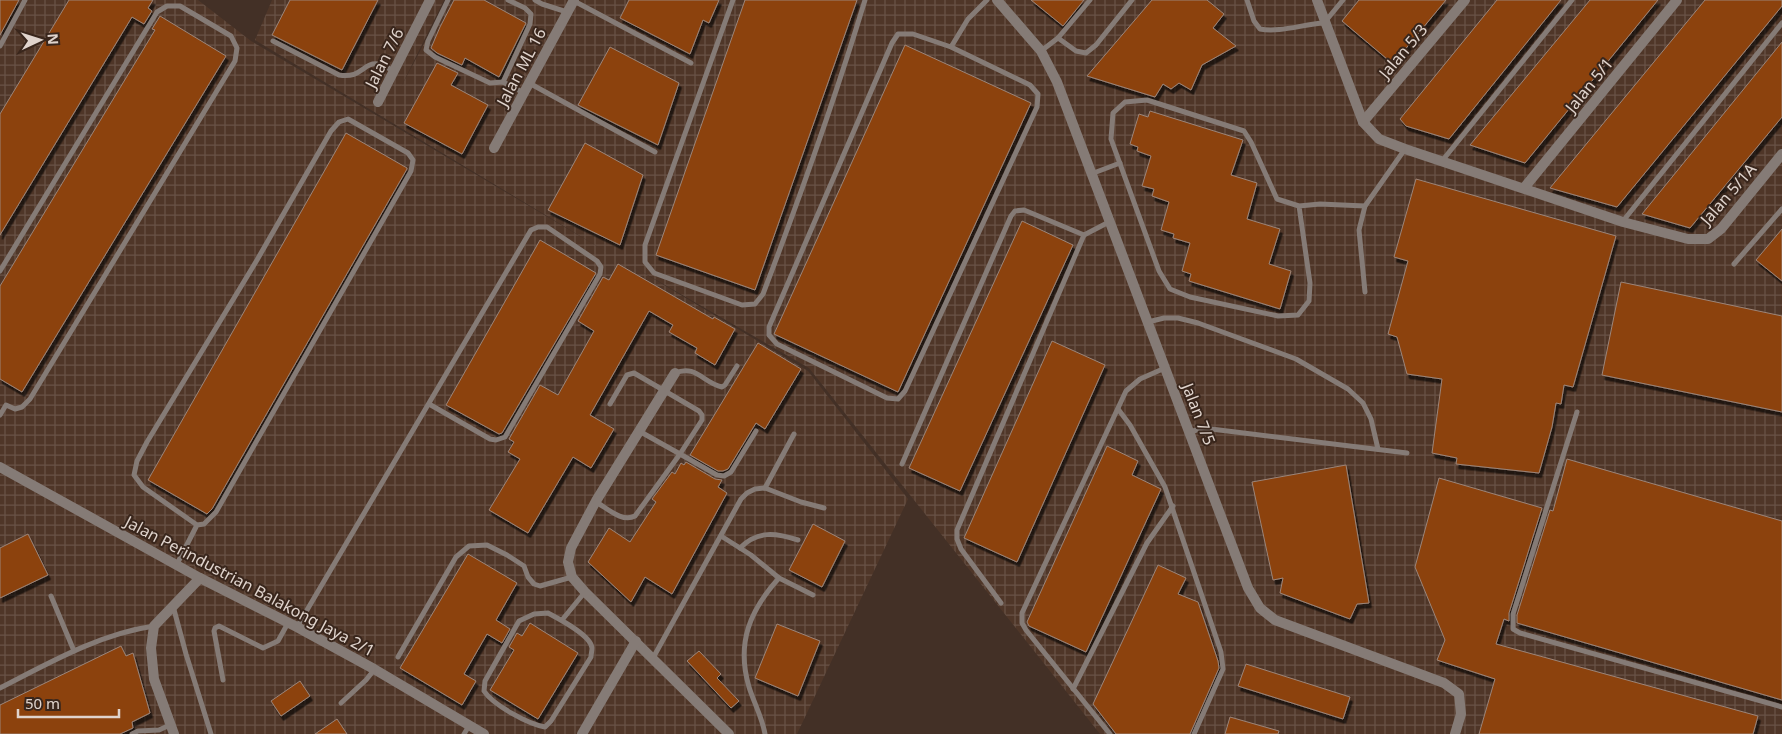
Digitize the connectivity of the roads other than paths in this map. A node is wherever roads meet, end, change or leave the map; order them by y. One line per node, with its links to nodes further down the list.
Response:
1 (25, 0): 25 (lane)
2 (430, 0): 29 (street, Jalan 7/6)
3 (448, 0): 30 (lane)
4 (508, 0): 30 (lane)
5 (535, 0): 19 (lane)
6 (574, 0): 20 (street, Jalan ML 16); 28 (lane)
7 (733, 0): 8 (lane)
8 (865, 0)
9 (987, 0): 26 (lane)
10 (997, 0): 27 (street, Jalan 7/5)
11 (1090, 0): 23 (lane)
12 (1132, 0): 23 (lane)
13 (1247, 0): 21 (lane)
14 (1317, 0): 21 (street)
15 (1343, 0): 21 (lane)
16 (1465, 0): 34 (street, Jalan 5/3)
17 (1572, 0): 39 (lane)
18 (1677, 0): 42 (street, Jalan 5/1)
19 (543, 2): 20 (lane)
20 (568, 12): 31 (street, Jalan ML 16)
21 (1324, 23): 34 (street)
22 (1782, 23): 47 (lane)
23 (1058, 38): 27 (lane)
24 (273, 41): 29 (lane)
25 (0, 46)
26 (951, 47): 26 (lane)
27 (1041, 51): 41 (street, Jalan 7/5)
28 (691, 63)
29 (394, 71): 33 (street, Jalan 7/6)
30 (503, 82): 32 (lane)
31 (529, 83): 32 (street, Jalan ML 16); 37 (lane)
32 (524, 93): 35 (street, Jalan ML 16)
33 (378, 102)
34 (1363, 122): 36 (street)
35 (494, 148)
36 (1405, 149): 39 (street); 44 (lane)
37 (655, 152)
38 (1782, 154): 47 (street, Jalan 5/1A)
39 (1442, 161): 42 (street)
40 (1120, 163): 41 (lane); 43 (lane); 43 (lane)
41 (1091, 174): 46 (street, Jalan 7/5)
42 (1524, 188): 47 (street)
43 (1298, 206): 44 (lane)
44 (1366, 206): 51 (lane)
45 (1782, 209): 49 (lane)
46 (1109, 222): 48 (lane); 52 (street, Jalan 7/5)
47 (1623, 222)
48 (1084, 235): 71 (lane); 88 (lane)
49 (1734, 264)
50 (0, 270): 60 (lane)
51 (1364, 292)
52 (1148, 322): 54 (street, Jalan 7/5); 68 (lane)
53 (737, 366): 55 (lane)
54 (1165, 368): 61 (lane); 66 (street, Jalan 7/5)
55 (675, 373): 56 (street)
56 (665, 390): 59 (lane); 64 (street); 70 (lane)
57 (0, 401): 60 (lane)
58 (429, 404): 58 (lane); 91 (lane)
59 (610, 404)
60 (6, 405): 63 (lane)
61 (1118, 409): 75 (lane); 100 (lane)
62 (1577, 412): 102 (lane)
63 (0, 415)
64 (639, 431): 70 (lane); 74 (street)
65 (756, 431): 70 (lane)
66 (1190, 432): 68 (lane); 114 (street, Jalan 7/5)
67 (794, 434): 73 (lane)
68 (1378, 449): 69 (lane)
69 (1407, 453)
70 (680, 454): 74 (lane)
71 (902, 464)
72 (0, 467): 81 (street, Jalan Perindustrian Balakong Jaya 2/1)
73 (765, 488): 76 (lane); 78 (lane)
74 (596, 502): 82 (street)
75 (1173, 506): 100 (lane); 113 (lane)
76 (824, 508)
77 (197, 525): 77 (lane); 81 (lane)
78 (721, 536): 80 (lane); 96 (lane)
79 (798, 540): 80 (lane)
80 (740, 548): 84 (lane)
81 (176, 566): 83 (street, Jalan Perindustrian Balakong Jaya 2/1)
82 (572, 577): 85 (street); 95 (lane)
83 (200, 578): 89 (street); 91 (street, Jalan Perindustrian Balakong Jaya 2/1)
84 (779, 578): 86 (lane); 111 (lane)
85 (585, 592): 90 (lane); 93 (street)
86 (812, 595)
87 (51, 596): 94 (lane)
88 (1001, 603)
89 (173, 605): 92 (street); 107 (lane)
90 (562, 620): 90 (lane)
91 (292, 625): 97 (street, Jalan Perindustrian Balakong Jaya 2/1); 98 (lane)
92 (154, 626): 94 (lane); 103 (street)
93 (636, 641): 96 (street); 109 (street)
94 (74, 651): 99 (lane)
95 (398, 657)
96 (653, 658): 110 (street)
97 (374, 669): 101 (lane); 104 (street, Jalan Perindustrian Balakong Jaya 2/1)
98 (222, 680)
99 (0, 688)
100 (1073, 689): 112 (lane)
101 (340, 703)
102 (1782, 707)
103 (172, 730): 105 (lane)
104 (467, 730): 108 (street, Jalan Perindustrian Balakong Jaya 2/1)
105 (157, 732): 106 (lane)
106 (132, 734)
107 (211, 734)
108 (484, 734)
109 (582, 734)
110 (728, 734)
111 (765, 734)
112 (1110, 734)
113 (1194, 734)
114 (1454, 734)

